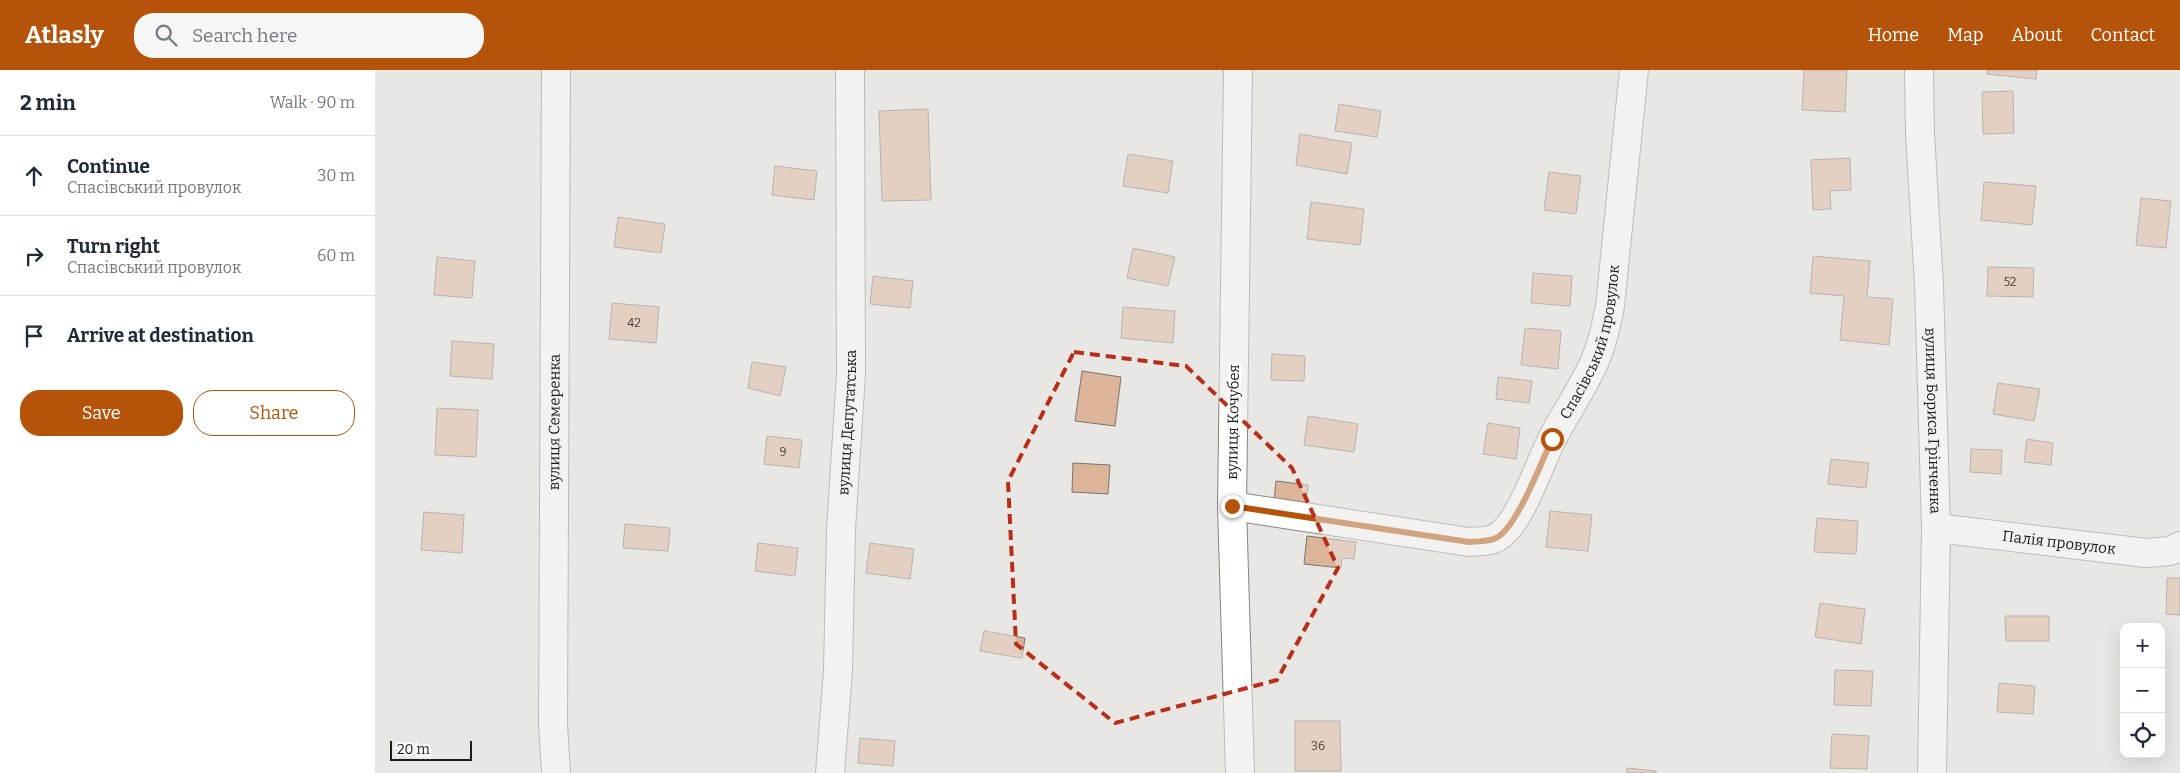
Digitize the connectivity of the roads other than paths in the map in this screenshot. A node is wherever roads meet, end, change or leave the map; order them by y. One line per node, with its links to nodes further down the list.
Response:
1 (556, 70): 9 (street, вулиця Семеренка)
2 (850, 70): 10 (street, вулиця Депутатська)
3 (1238, 70): 6 (street, вулиця Кочубея)
4 (1634, 70): 6 (street, Спасівський провулок)
5 (1919, 70): 7 (street, вулиця Бориса Грінченка)
6 (1232, 506): 11 (street, вулиця Кочубея)
7 (1936, 528): 8 (street, Палія провулок); 12 (street, вулиця Бориса Грінченка)
8 (2180, 546)
9 (555, 773)
10 (830, 773)
11 (1240, 773)
12 (1932, 773)

